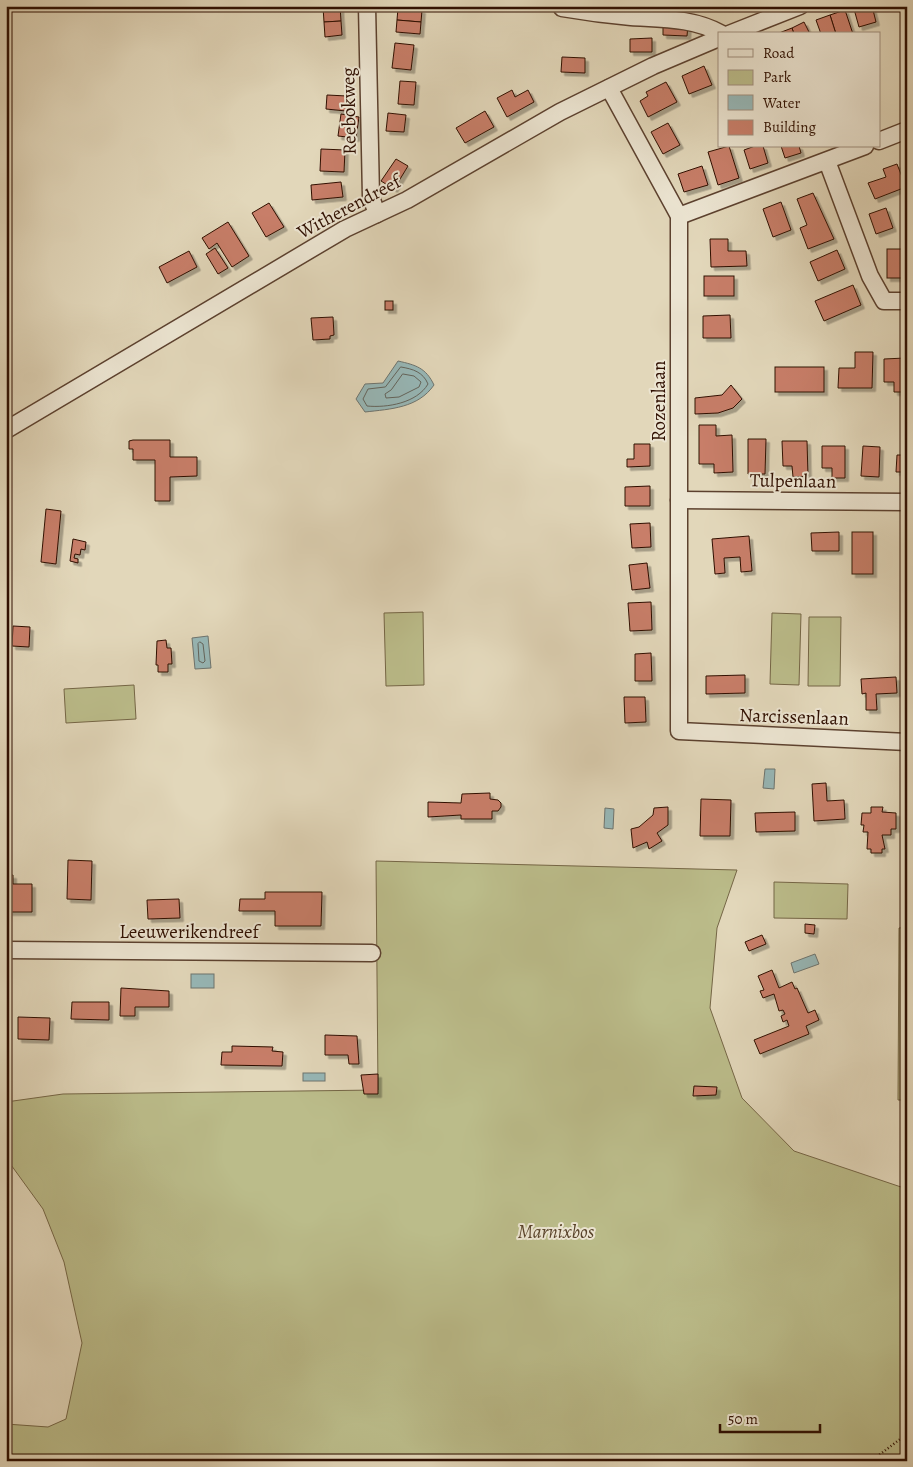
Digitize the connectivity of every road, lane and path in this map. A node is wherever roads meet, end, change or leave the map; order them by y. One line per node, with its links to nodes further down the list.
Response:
1 (367, 6): 12 (street, Reebokweg)
2 (800, 6): 5 (street)
3 (570, 8): 4 (street)
4 (719, 32)
5 (734, 32)
6 (718, 38): 7 (street, Witherendreef)
7 (609, 88): 12 (street, Witherendreef); 13 (street, Rozenlaan)
8 (907, 130): 9 (street)
9 (880, 141)
10 (860, 148): 11 (street)
11 (827, 161): 13 (street); 14 (street)
12 (377, 214): 15 (street, Witherendreef)
13 (679, 216): 16 (street, Rozenlaan)
14 (907, 301)
15 (6, 430)
16 (680, 500): 17 (street, Tulpenlaan); 18 (street, Rozenlaan)
17 (907, 502)
18 (679, 731): 19 (street, Narcissenlaan)
19 (907, 742)
20 (6, 950): 21 (street, Leeuwerikendreef)
21 (372, 953)
22 (907, 1434): 23 (path)
23 (871, 1461)

